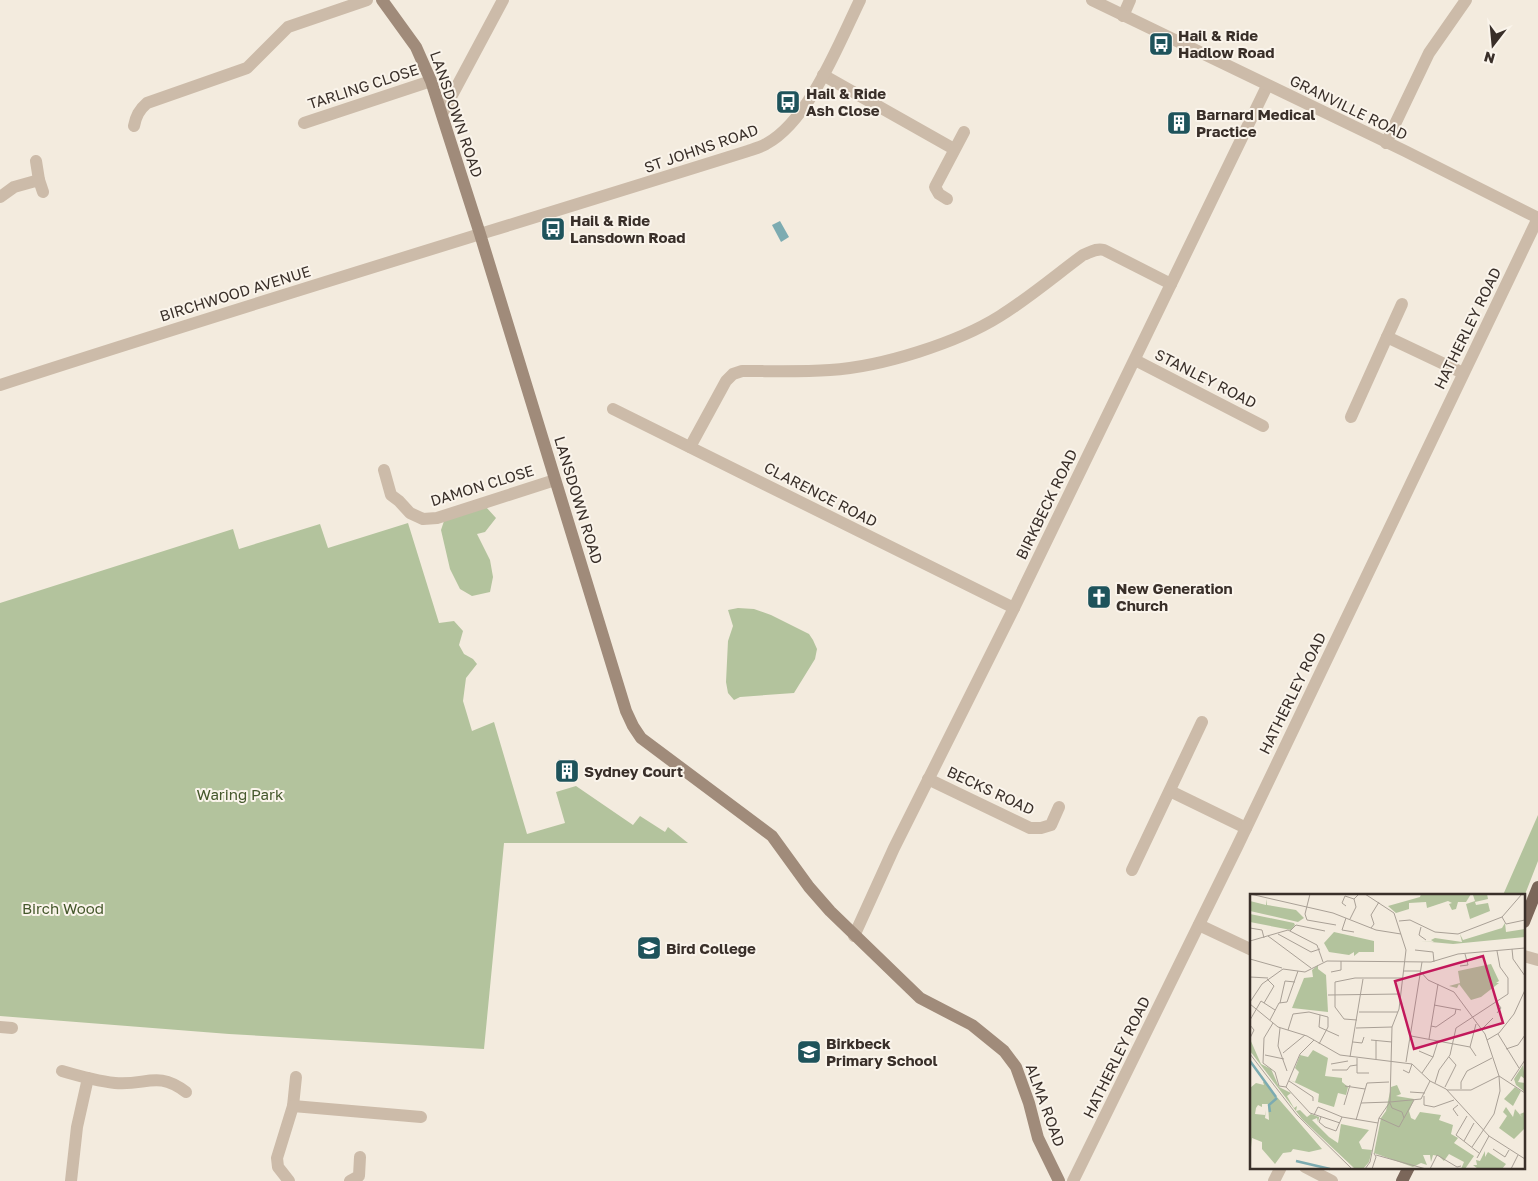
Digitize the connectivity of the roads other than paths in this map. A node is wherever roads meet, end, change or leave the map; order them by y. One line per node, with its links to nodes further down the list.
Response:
1 (367, 0): 14 (street)
2 (382, 0): 10 (street, LANSDOWN ROAD)
3 (503, 0): 12 (street)
4 (860, 0): 9 (street, ST JOHNS ROAD)
5 (1092, 0): 8 (street, GRANVILLE ROAD)
6 (1130, 0): 8 (street)
7 (1466, 0): 16 (street)
8 (1123, 16): 11 (street, GRANVILLE ROAD)
9 (823, 75): 17 (street); 22 (street, ST JOHNS ROAD)
10 (432, 81): 12 (street, LANSDOWN ROAD); 13 (street, TARLING CLOSE)
11 (1267, 86): 16 (street, GRANVILLE ROAD); 23 (street, BIRKBECK ROAD)
12 (442, 114): 22 (street, LANSDOWN ROAD)
13 (304, 123)
14 (134, 126)
15 (964, 132): 17 (street)
16 (1386, 143): 21 (street, GRANVILLE ROAD)
17 (954, 149): 20 (street)
18 (36, 161): 19 (street)
19 (0, 197)
20 (947, 199)
21 (1538, 218): 27 (street, HATHERLEY ROAD)
22 (480, 234): 28 (street, BIRCHWOOD AVENUE); 34 (street, LANSDOWN ROAD)
23 (1171, 284): 26 (street, BIRKBECK ROAD); 32 (street)
24 (1402, 304): 25 (street)
25 (1387, 337): 27 (street); 30 (street)
26 (1134, 360): 31 (street, STANLEY ROAD); 35 (street, BIRKBECK ROAD)
27 (1463, 373): 40 (street, HATHERLEY ROAD)
28 (1, 381)
29 (613, 409): 32 (street, CLARENCE ROAD)
30 (1351, 417)
31 (1263, 426)
32 (690, 447): 35 (street, CLARENCE ROAD)
33 (384, 470): 34 (street, DAMON CLOSE)
34 (555, 480): 45 (street, LANSDOWN ROAD)
35 (1014, 608): 37 (street, BIRKBECK ROAD)
36 (1202, 722): 38 (street)
37 (928, 779): 39 (street, BECKS ROAD); 45 (street, BIRKBECK ROAD)
38 (1170, 791): 40 (street); 41 (street)
39 (1059, 807)
40 (1246, 828): 44 (street, HATHERLEY ROAD)
41 (1132, 870)
42 (1538, 887): 43 (main road)
43 (1526, 917)
44 (1199, 925): 46 (street); 61 (street, HATHERLEY ROAD)
45 (854, 936): 60 (street, ALMA ROAD)
46 (1250, 949)
47 (62, 1070): 49 (street)
48 (296, 1077): 51 (street)
49 (88, 1078): 50 (street); 57 (street)
50 (186, 1092)
51 (293, 1106): 52 (street); 58 (street)
52 (421, 1117)
53 (360, 1157): 59 (street)
54 (1280, 1168): 62 (street)
55 (1307, 1168): 63 (street)
56 (1408, 1168): 64 (main road)
57 (70, 1181)
58 (289, 1181)
59 (350, 1181)
60 (1059, 1181)
61 (1073, 1181)
62 (1274, 1181)
63 (1332, 1181)
64 (1402, 1181)

